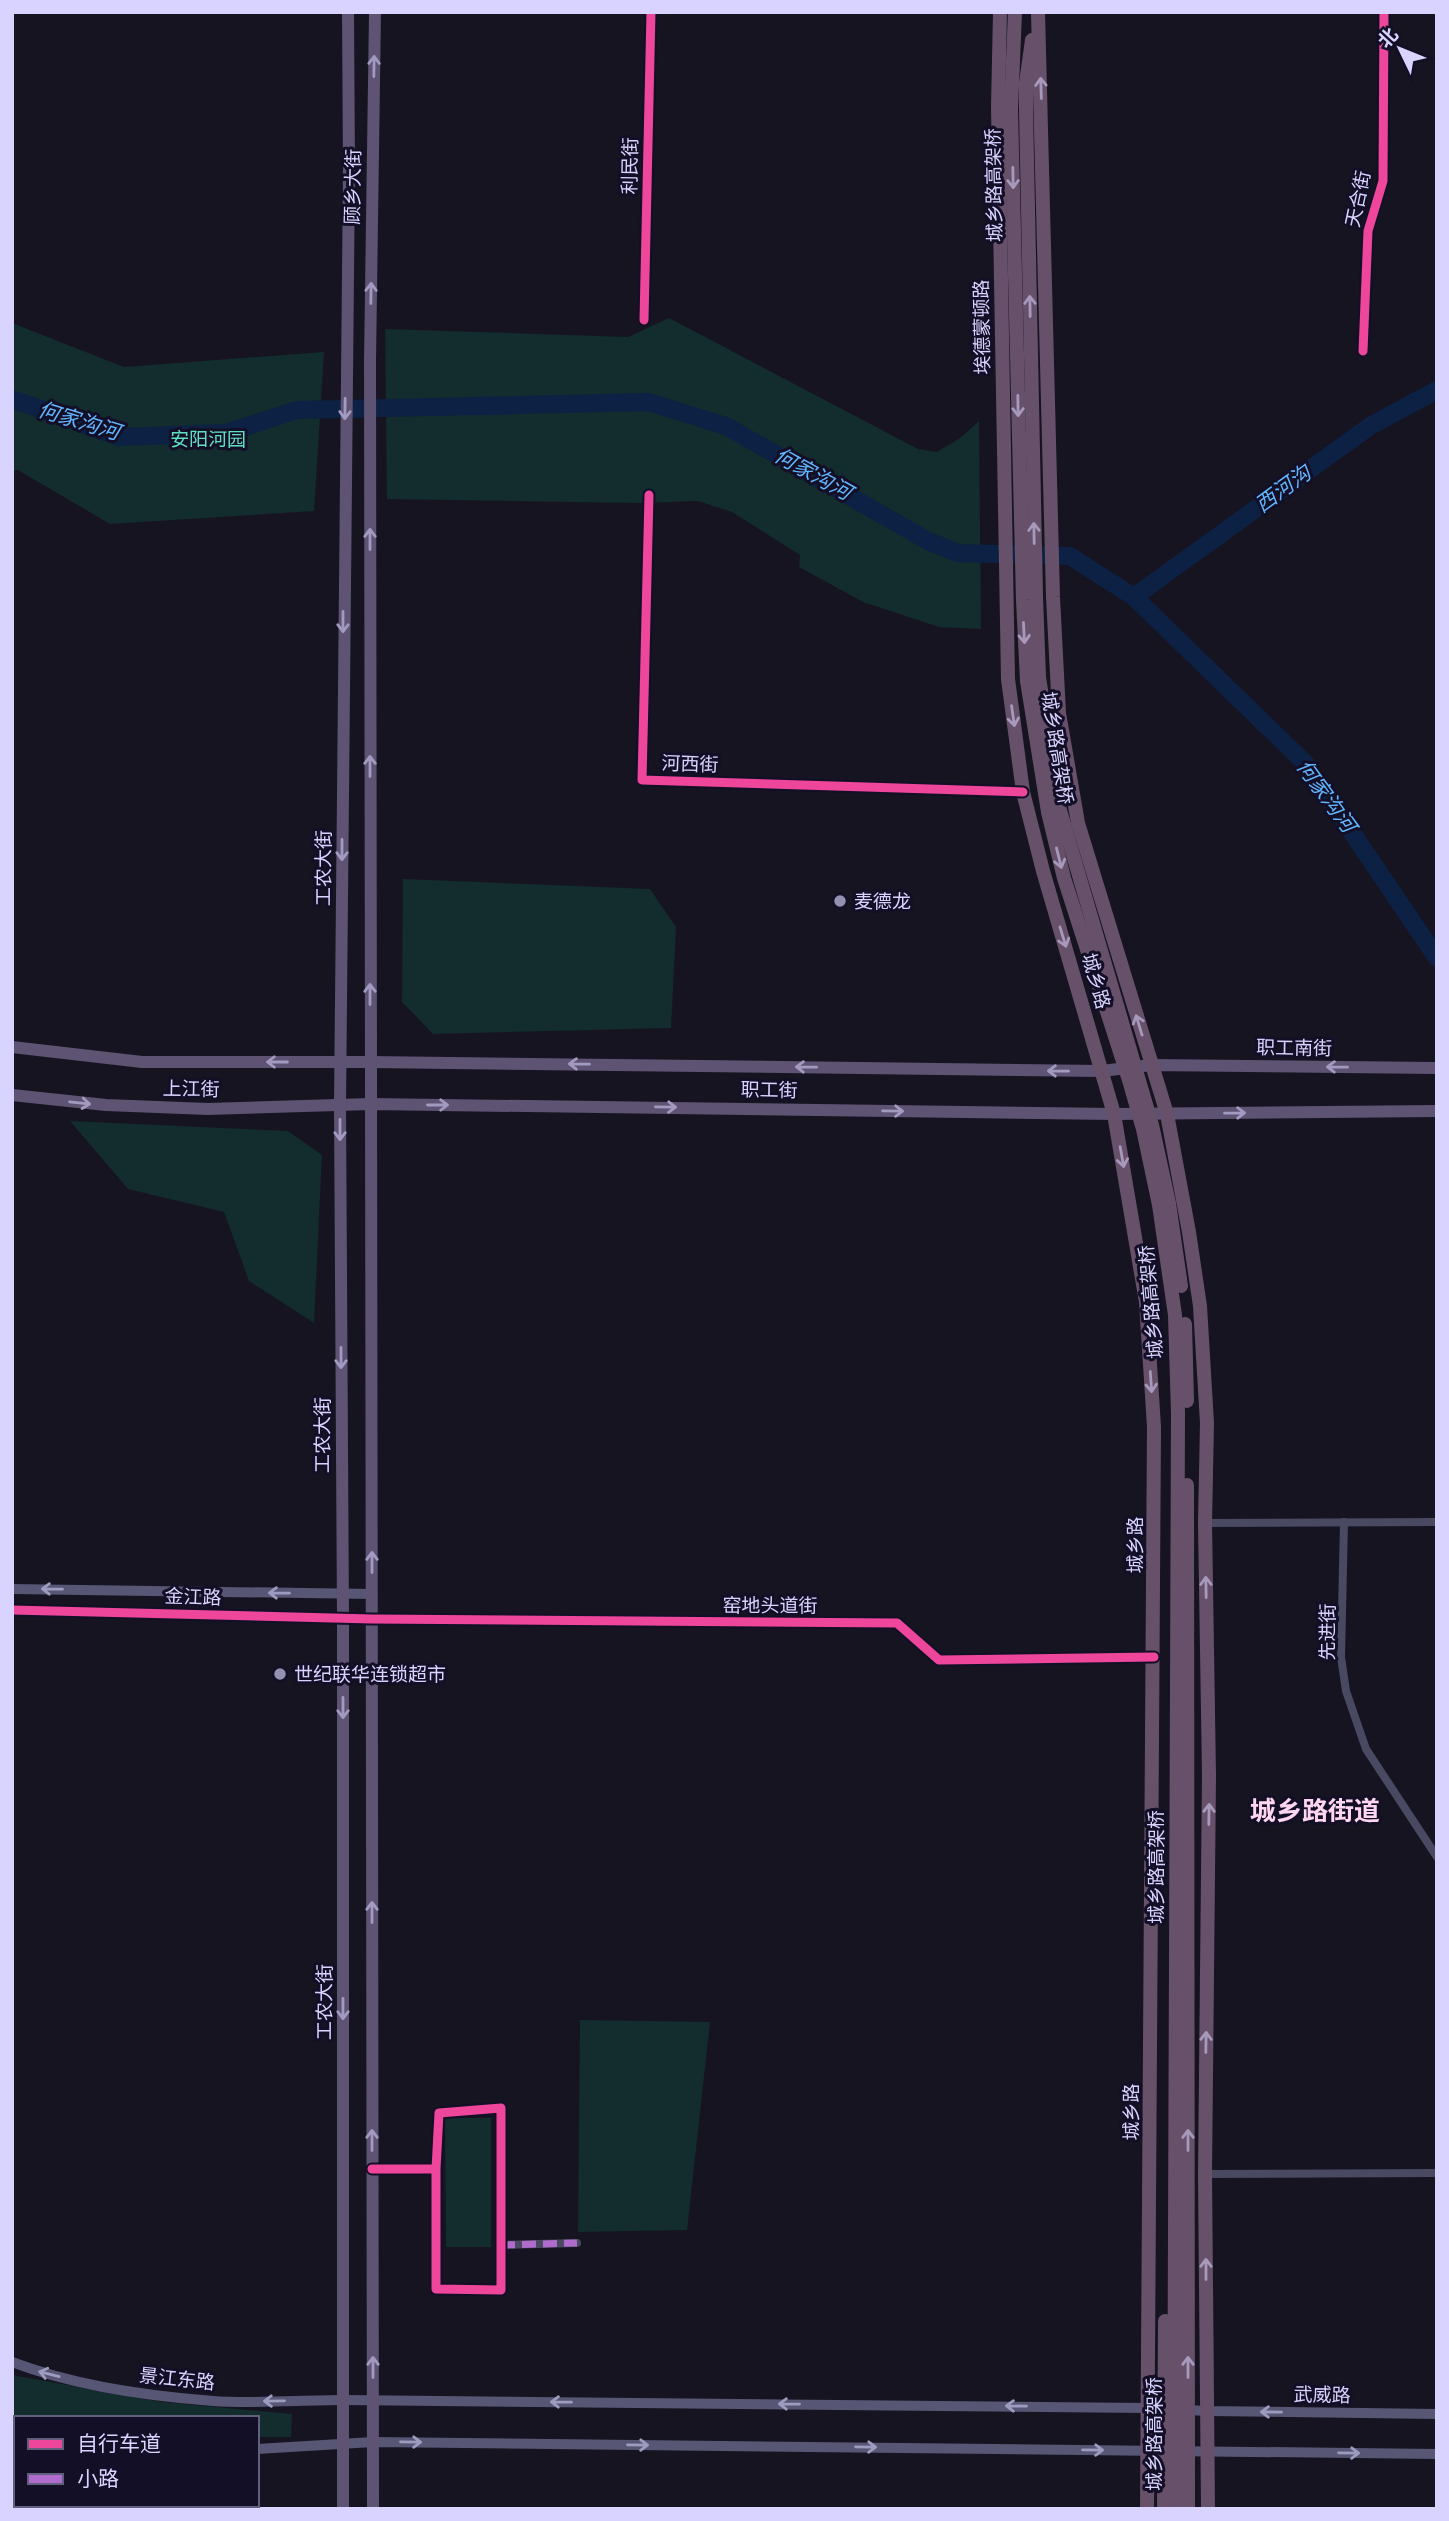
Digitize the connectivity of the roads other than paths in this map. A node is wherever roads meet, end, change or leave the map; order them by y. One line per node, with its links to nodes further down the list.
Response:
1 (348, 12): 12 (main road, 顾乡大街)
2 (375, 12): 18 (main road, 顾乡大街, one-way to 2)
3 (651, 12): 10 (street, 利民街)
4 (1000, 12): 8 (highway, 埃德蒙顿路)
5 (1014, 12): 8 (highway); 9 (highway)
6 (1037, 12): 9 (highway); 19 (highway, one-way to 6)
7 (1384, 12): 11 (street, 天合街)
8 (998, 83): 14 (highway, 埃德蒙顿路)
9 (1019, 111): 43 (highway, 城乡路高架桥, one-way to 43, bridge); 63 (highway, 城乡路高架桥, one-way to 9, bridge)
10 (643, 320)
11 (1363, 351)
12 (345, 361): 17 (main road, 工农大街, one-way to 17)
13 (649, 495): 15 (street, 河西街)
14 (1006, 599): 15 (highway, 城乡路, one-way to 15)
15 (1023, 792): 21 (highway, 城乡路, one-way to 21)
16 (12, 1047): 17 (main road, 上江街, one-way to 16)
17 (340, 1062): 18 (main road, 上江街); 24 (main road, 工农大街)
18 (370, 1062): 21 (main road, 职工街, one-way to 18); 23 (main road)
19 (1151, 1065): 20 (main road, 职工南街, one-way to 19); 21 (main road, 职工街); 27 (highway)
20 (1437, 1069)
21 (1102, 1071): 26 (highway, 城乡路)
22 (12, 1095): 24 (main road, 上江街, one-way to 24)
23 (370, 1104): 24 (main road, 上江街); 26 (main road, 职工街, one-way to 26); 33 (main road, one-way to 23)
24 (340, 1105): 32 (main road, 工农大街, one-way to 32)
25 (1432, 1111): 27 (main road, one-way to 25)
26 (1114, 1114): 27 (main road, 职工街); 37 (highway, 城乡路, one-way to 37)
27 (1167, 1114): 30 (highway)
28 (1344, 1522): 29 (street); 30 (street); 38 (street, 先进街)
29 (1437, 1522)
30 (1205, 1523): 42 (highway, one-way to 30)
31 (12, 1589): 32 (main road, 金江路, one-way to 31)
32 (342, 1594): 33 (main road, 金江路); 35 (main road, 工农大街)
33 (372, 1594): 36 (main road)
34 (12, 1610): 35 (main road, 金江路)
35 (343, 1619): 36 (main road, 金江路); 47 (main road, 工农大街, one-way to 47)
36 (372, 1619): 37 (street, 窑地头道街); 39 (main road, one-way to 36)
37 (1154, 1657): 49 (highway, 城乡路)
38 (1437, 1857)
39 (373, 2169): 40 (street); 48 (main road, one-way to 39)
40 (436, 2169): 45 (street); 45 (street)
41 (1437, 2173): 42 (street)
42 (1205, 2174): 50 (highway, one-way to 42)
43 (1174, 2215): 61 (highway, bridge); 62 (highway, 城乡路高架桥, bridge)
44 (577, 2243): 45 (street)
45 (501, 2245)
46 (12, 2362): 47 (main road, 景江东路, one-way to 46)
47 (343, 2400): 48 (main road, 景江东路); 53 (main road, 工农大街)
48 (373, 2400): 49 (main road, 景江东路, one-way to 48); 52 (main road)
49 (1148, 2408): 50 (main road, 武威路); 55 (highway, 城乡路)
50 (1207, 2411): 51 (main road, 武威路, one-way to 50); 56 (highway)
51 (1437, 2414)
52 (373, 2442): 53 (main road); 55 (main road, one-way to 55); 59 (main road)
53 (343, 2444): 54 (main road); 58 (main road, 工农大街)
54 (259, 2449)
55 (1147, 2451): 56 (main road); 60 (highway, 城乡路)
56 (1208, 2452): 57 (main road, one-way to 57); 64 (highway)
57 (1437, 2454)
58 (343, 2509)
59 (373, 2509)
60 (1147, 2509)
61 (1164, 2509)
62 (1174, 2509)
63 (1188, 2509)
64 (1208, 2509)

